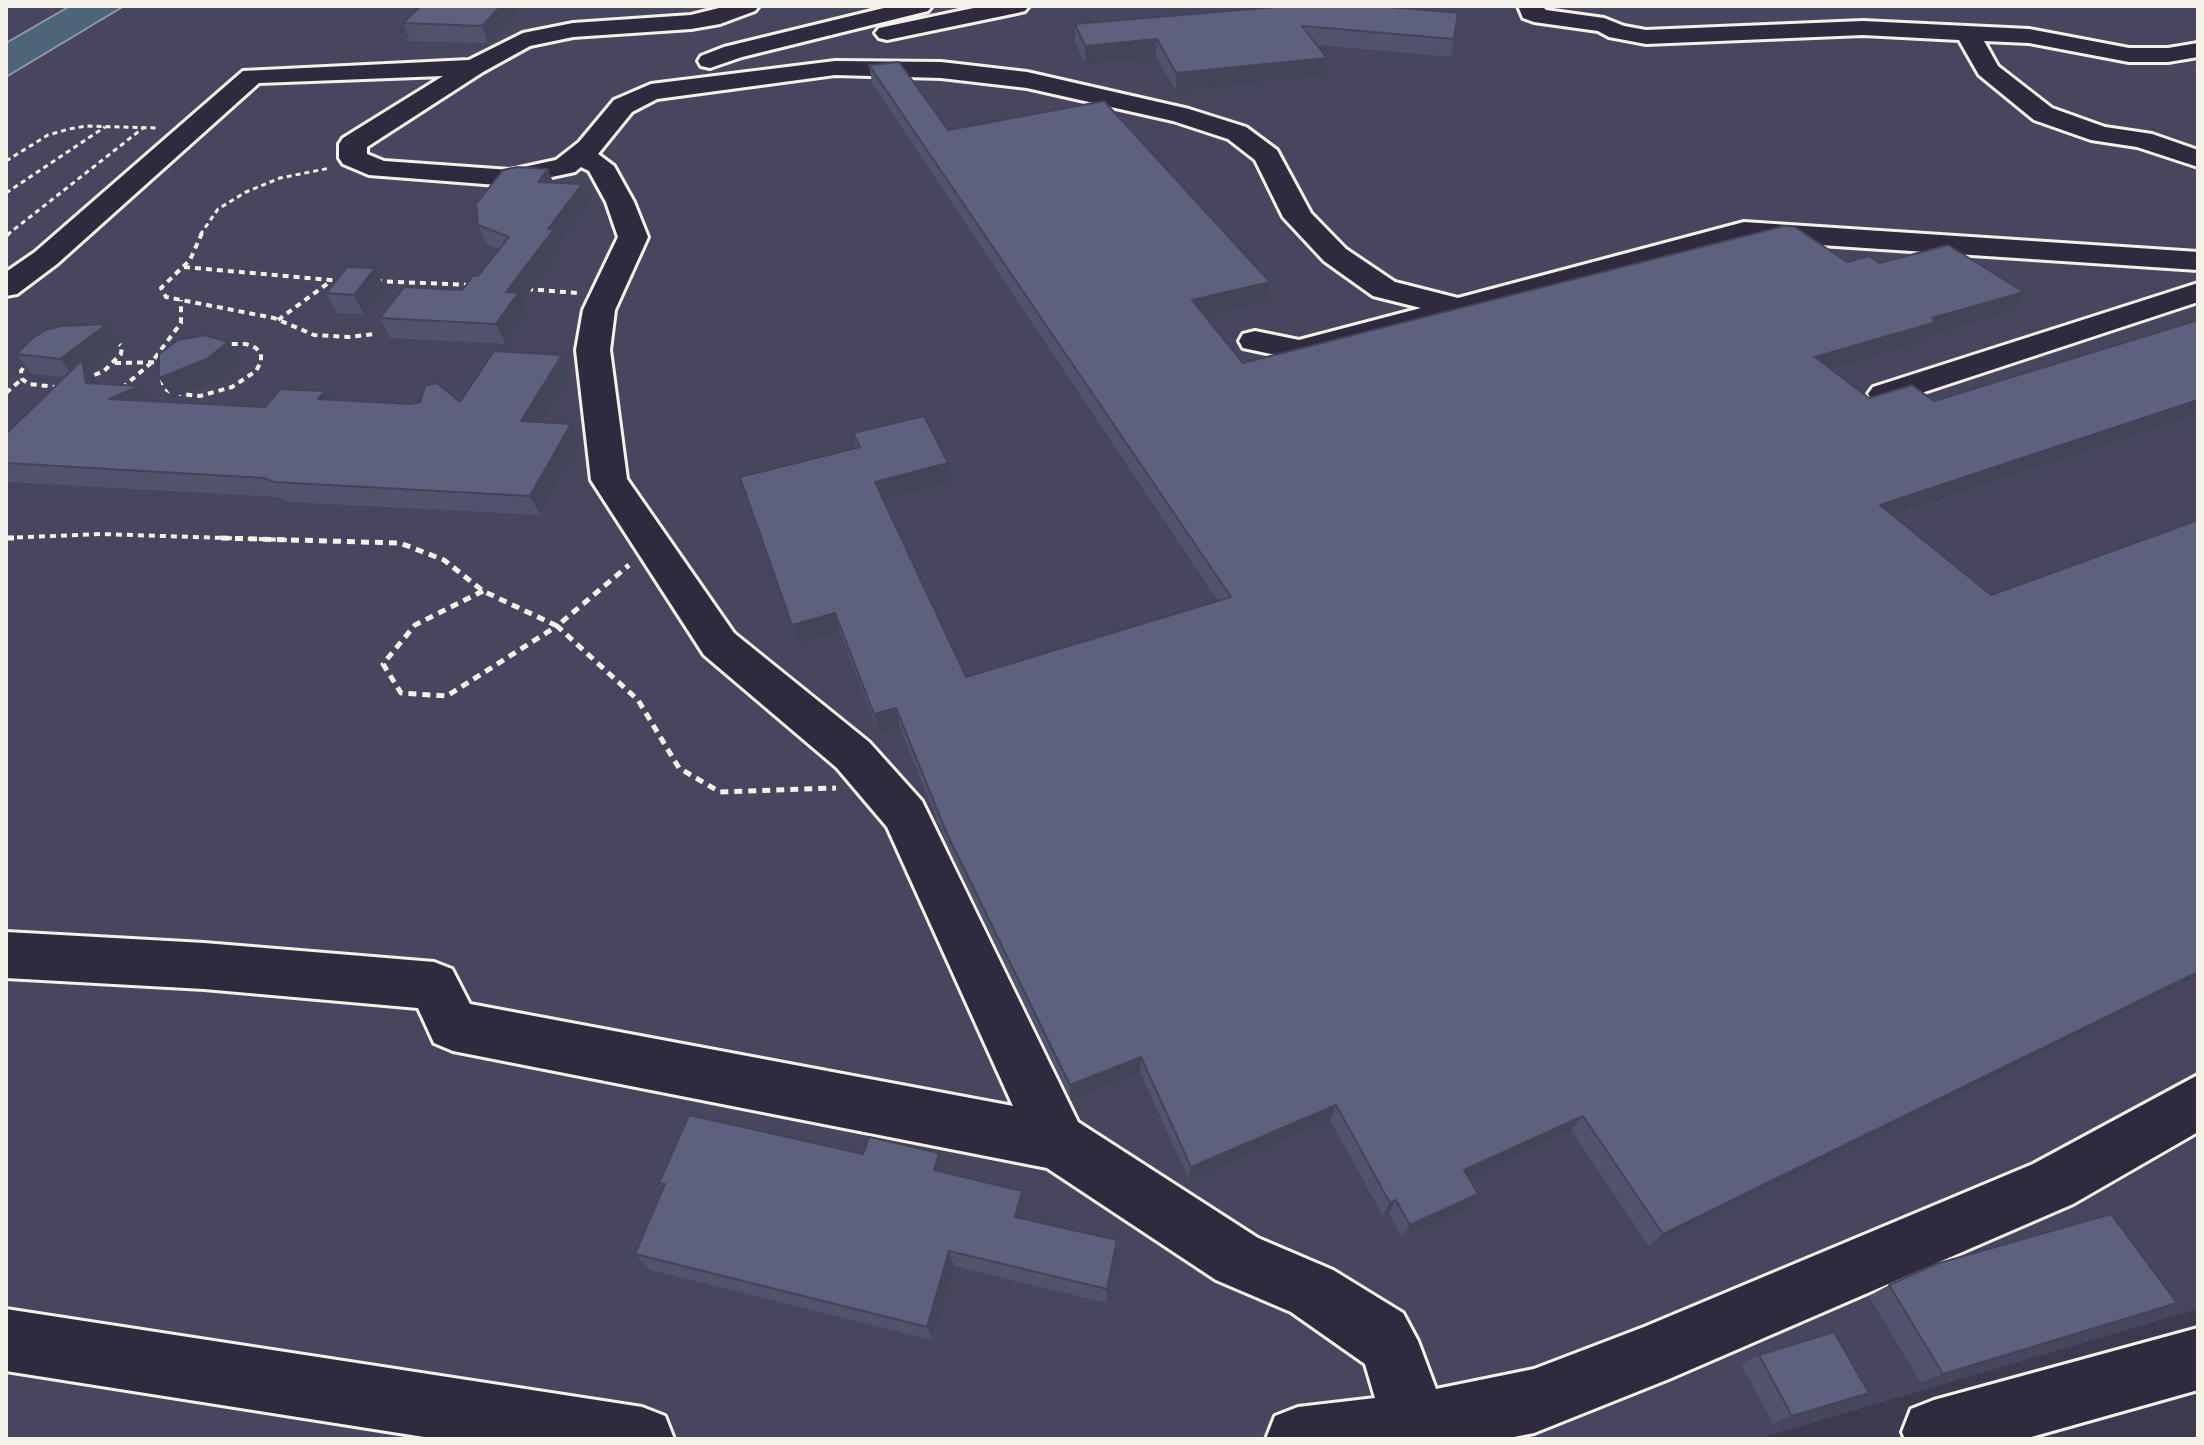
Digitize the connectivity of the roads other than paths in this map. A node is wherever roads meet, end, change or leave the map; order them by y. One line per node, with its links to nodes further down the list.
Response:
1 (747, 6): 7 (lane)
2 (920, 6): 9 (lane)
3 (1017, 6): 8 (lane)
4 (1530, 6): 5 (lane)
5 (1966, 31): 6 (lane); 11 (lane)
6 (2198, 50)
7 (474, 67): 10 (lane); 13 (lane)
8 (793, 72): 9 (lane); 15 (lane)
9 (636, 97): 10 (lane)
10 (580, 155): 20 (lane)
11 (2198, 159)
12 (2198, 261): 15 (lane)
13 (6, 287)
14 (2198, 292): 17 (lane)
15 (1457, 307): 16 (lane)
16 (1255, 341)
17 (1885, 394)
18 (6, 955): 20 (lane)
19 (2198, 1102): 23 (lane)
20 (1058, 1142): 23 (lane)
21 (6, 1340): 25 (lane)
22 (2198, 1359): 24 (lane)
23 (1416, 1425): 26 (lane)
24 (1934, 1432)
25 (642, 1439)
26 (1298, 1439)

